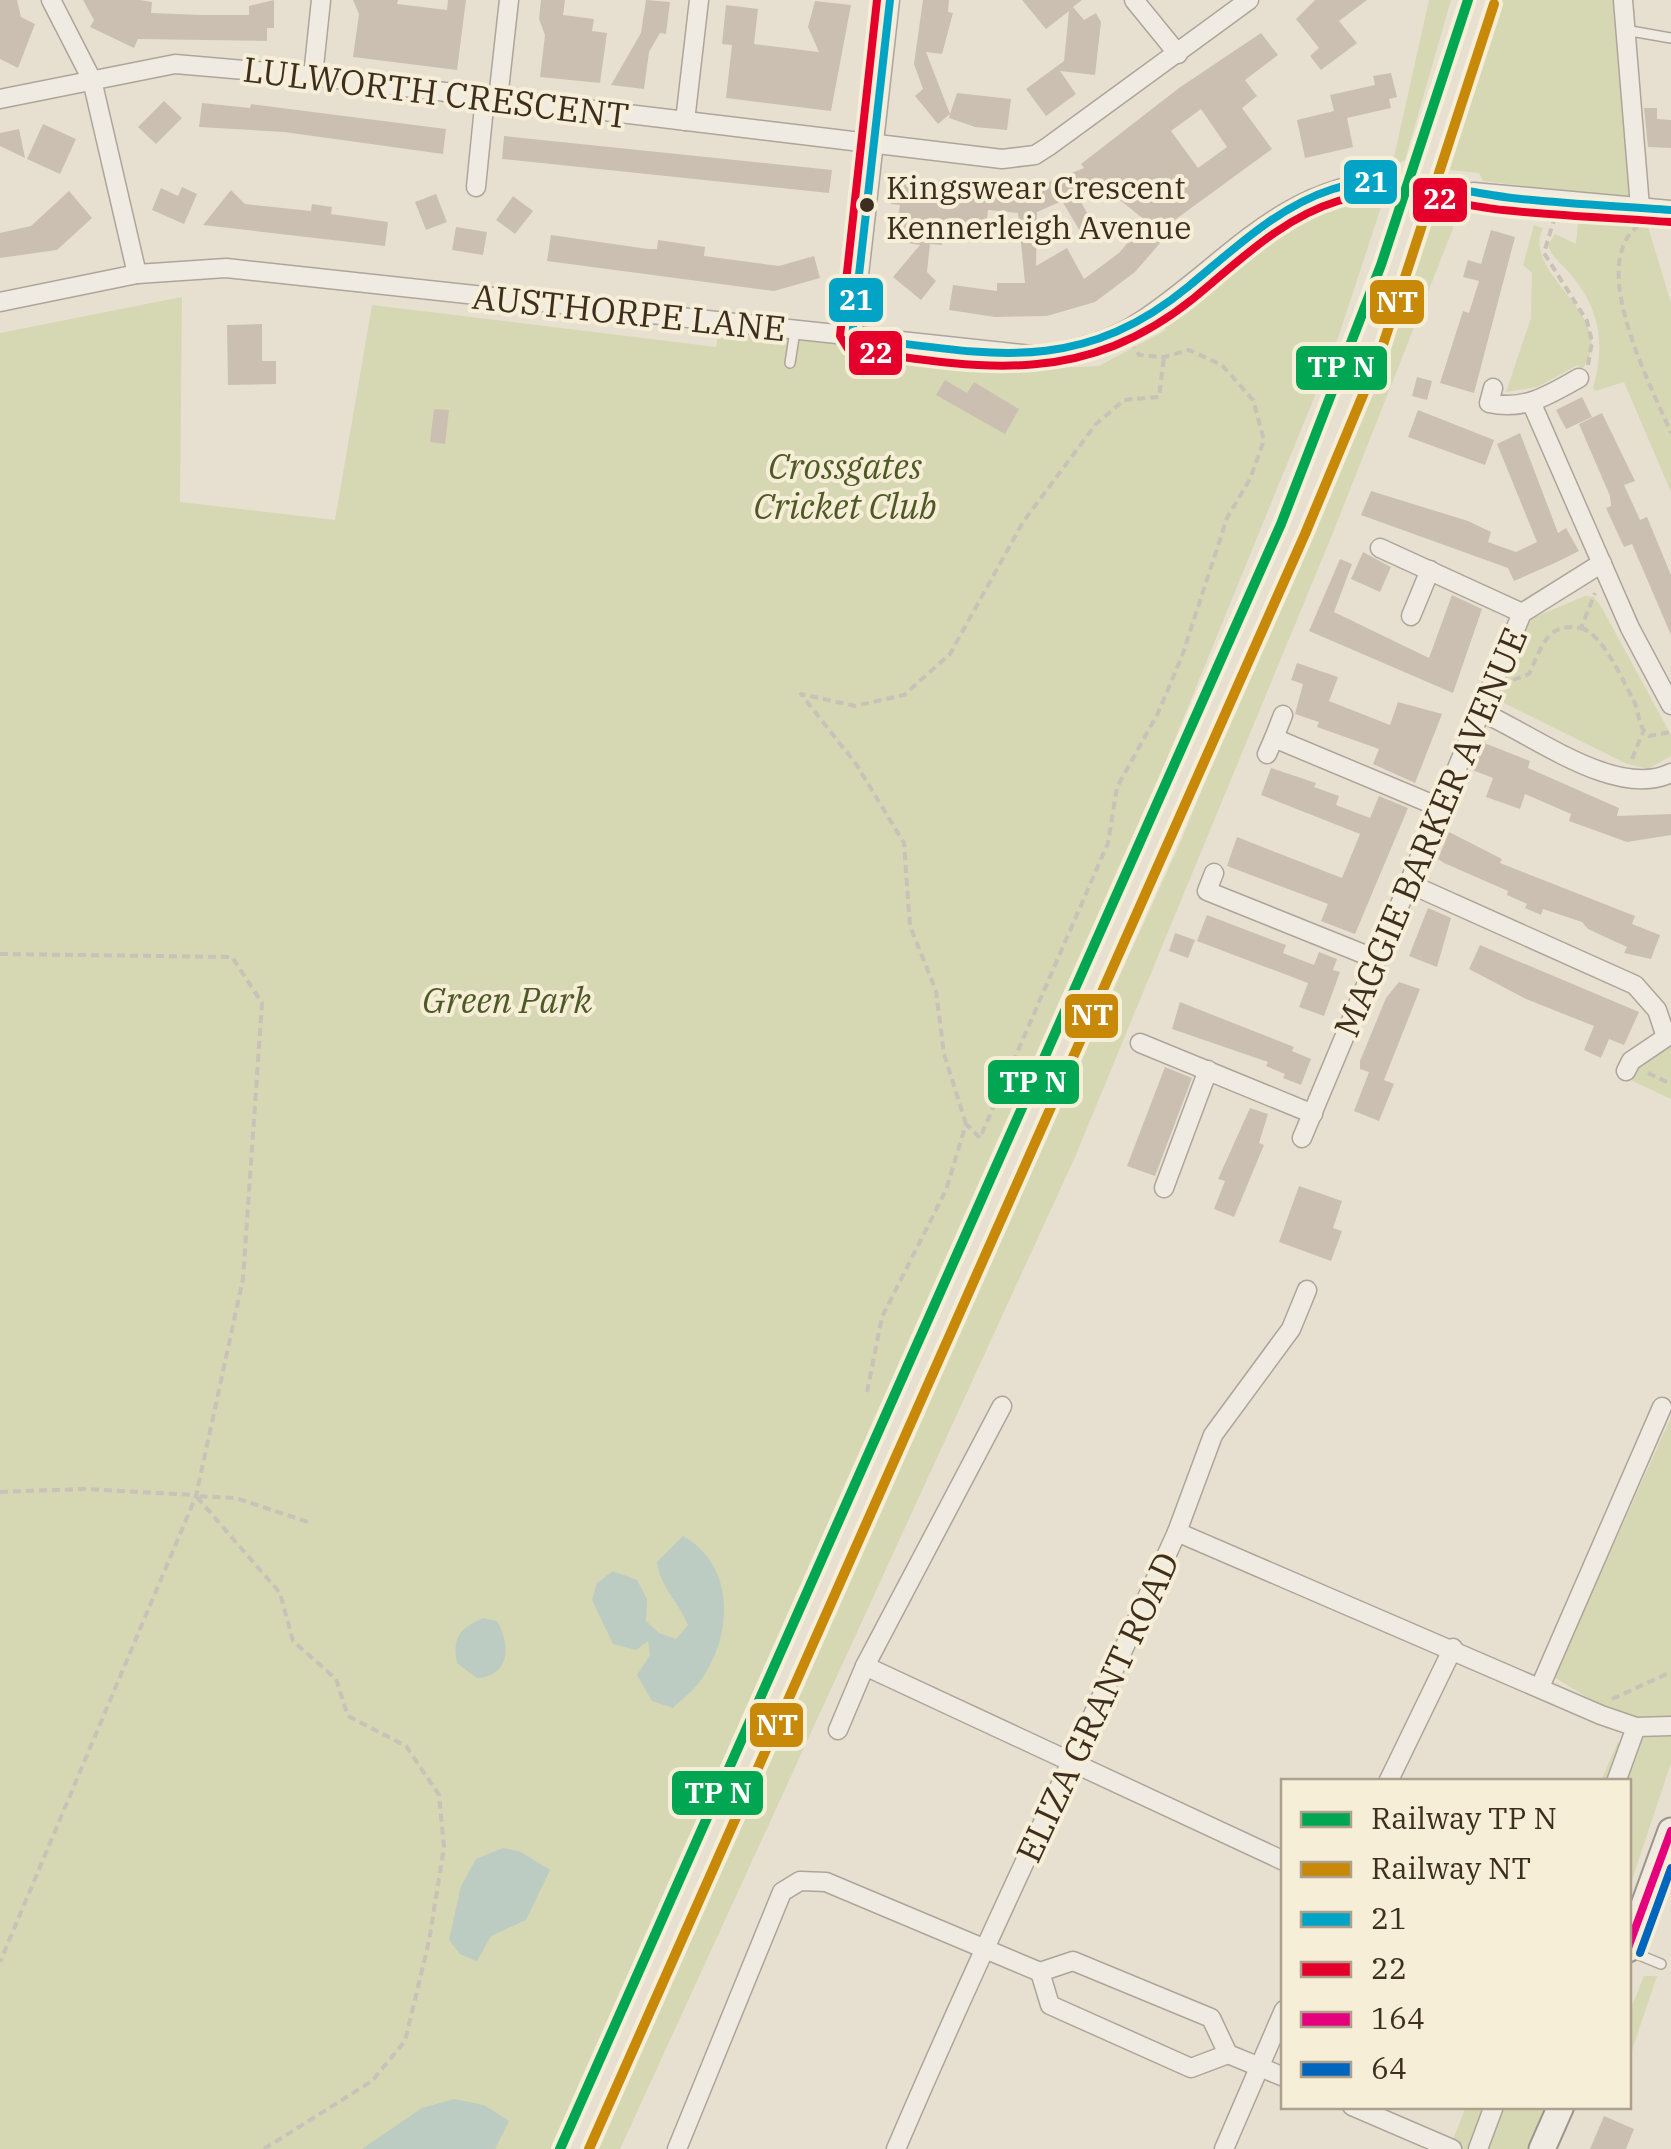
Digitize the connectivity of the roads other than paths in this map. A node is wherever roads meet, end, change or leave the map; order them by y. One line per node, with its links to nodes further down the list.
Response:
1 (51, 0): 13 (street)
2 (321, 0): 12 (street)
3 (509, 0): 14 (street)
4 (699, 0): 16 (street)
5 (890, 0): 17 (street)
6 (1134, 0): 11 (street)
7 (1249, 0): 11 (street, LULWORTH CRESCENT)
8 (1622, 0): 9 (street)
9 (1622, 29): 10 (lane); 21 (street)
10 (1671, 38)
11 (1178, 54): 17 (street, LULWORTH CRESCENT)
12 (313, 76): 13 (street, LULWORTH CRESCENT); 14 (street, LULWORTH CRESCENT)
13 (92, 80): 15 (street, LULWORTH CRESCENT); 23 (street)
14 (492, 98): 16 (street, LULWORTH CRESCENT); 19 (street)
15 (0, 99)
16 (686, 121): 17 (street, LULWORTH CRESCENT)
17 (873, 145): 26 (street)
18 (1390, 179): 26 (street, AUSTHORPE LANE)
19 (476, 187)
20 (1471, 198): 21 (street)
21 (1633, 206): 22 (street)
22 (1668, 209)
23 (137, 274): 24 (street, AUSTHORPE LANE); 25 (street, AUSTHORPE LANE)
24 (0, 302)
25 (795, 331): 26 (street, AUSTHORPE LANE); 27 (lane)
26 (852, 337)
27 (790, 363)
28 (1579, 378): 30 (street)
29 (1493, 388): 30 (street)
30 (1532, 404): 32 (street)
31 (1380, 548): 33 (street)
32 (1602, 564): 34 (street, MAGGIE BARKER AVENUE); 36 (street)
33 (1430, 570): 34 (street); 35 (street)
34 (1522, 613): 37 (street, MAGGIE BARKER AVENUE)
35 (1411, 616)
36 (1671, 705)
37 (1479, 711): 39 (street); 40 (street, MAGGIE BARKER AVENUE)
38 (1284, 715): 40 (street)
39 (1671, 773)
40 (1439, 807): 41 (street, MAGGIE BARKER AVENUE)
41 (1410, 884): 43 (street, MAGGIE BARKER AVENUE); 44 (street)
42 (1207, 891): 43 (street)
43 (1376, 960): 48 (street, MAGGIE BARKER AVENUE)
44 (1669, 1036): 46 (street)
45 (1140, 1043): 47 (street)
46 (1629, 1066)
47 (1208, 1070): 48 (street); 50 (street)
48 (1313, 1114): 49 (street, MAGGIE BARKER AVENUE)
49 (1302, 1138)
50 (1164, 1188)
51 (1307, 1290): 54 (street)
52 (1002, 1406): 56 (street)
53 (1662, 1407): 57 (street)
54 (1178, 1532): 55 (street, ELIZA GRANT ROAD); 61 (street, ELIZA GRANT ROAD)
55 (1453, 1648): 57 (street, ELIZA GRANT ROAD); 62 (street)
56 (865, 1666): 60 (street); 61 (street)
57 (1540, 1688): 59 (street, ELIZA GRANT ROAD)
58 (1671, 1726): 59 (street, ELIZA GRANT ROAD)
59 (1636, 1727): 63 (street)
60 (838, 1730)
61 (1075, 1762): 65 (street); 67 (street, ELIZA GRANT ROAD)
62 (1389, 1779)
63 (1617, 1779)
64 (1671, 1831): 66 (street)
65 (1281, 1860)
66 (1631, 1942)
67 (983, 1947): 70 (street); 78 (street, ELIZA GRANT ROAD); 79 (street)
68 (1631, 1951): 69 (lane)
69 (1662, 1964)
70 (1040, 1972): 72 (street); 72 (street)
71 (1281, 2017): 73 (street)
72 (1228, 2054): 73 (street)
73 (1259, 2067): 74 (street); 80 (street)
74 (1281, 2076)
75 (1359, 2109): 81 (street)
76 (1493, 2109): 82 (street)
77 (1559, 2109): 83 (street)
78 (898, 2148)
79 (677, 2149)
80 (1224, 2149)
81 (1452, 2149)
82 (1478, 2149)
83 (1542, 2149)

